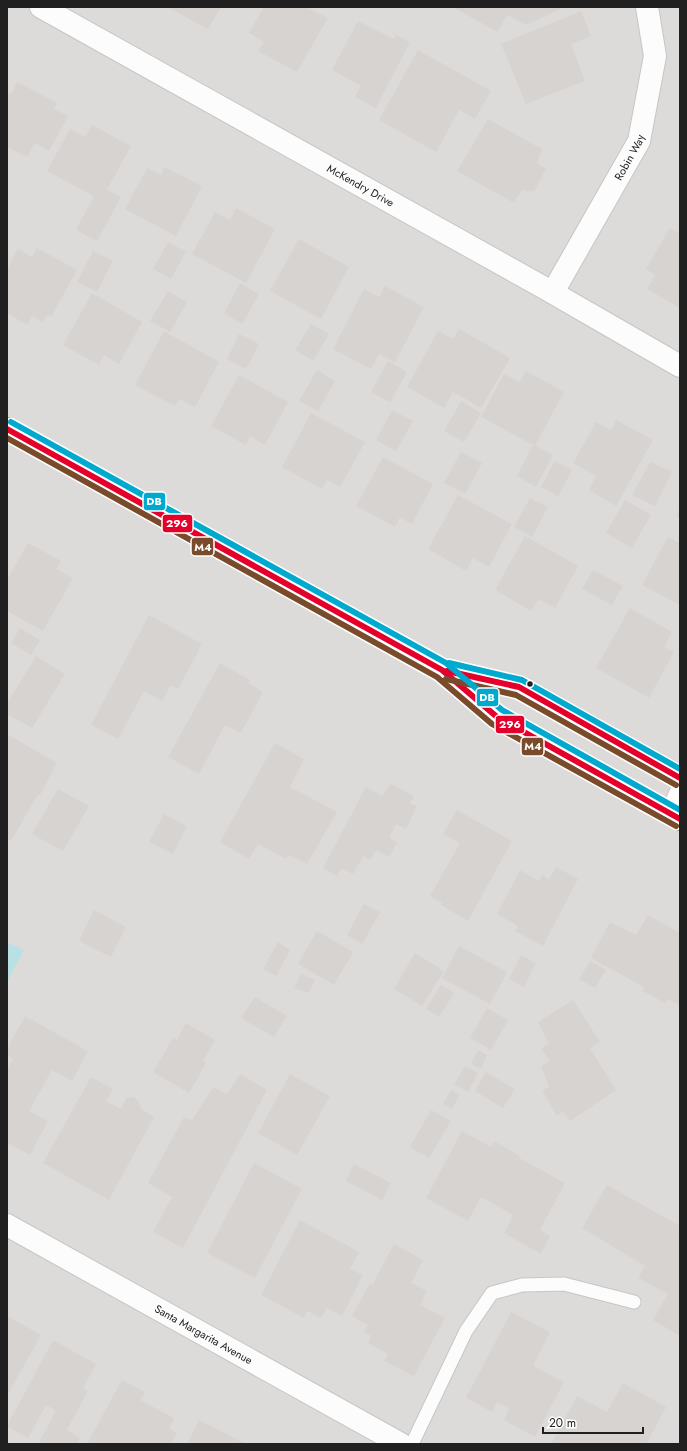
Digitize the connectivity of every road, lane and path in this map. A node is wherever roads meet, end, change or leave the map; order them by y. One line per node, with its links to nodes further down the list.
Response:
1 (40, 7): 3 (street, McKendry Drive)
2 (647, 7): 3 (street, Robin Way)
3 (552, 292): 4 (street, McKendry Drive)
4 (680, 366)
5 (7, 429): 6 (main road)
6 (442, 670): 7 (main road); 9 (main road)
7 (680, 778)
8 (680, 794): 9 (street)
9 (675, 817)
10 (7, 1225): 12 (street, Santa Margarita Avenue)
11 (634, 1302): 13 (lane)
12 (401, 1444)
13 (412, 1444)

